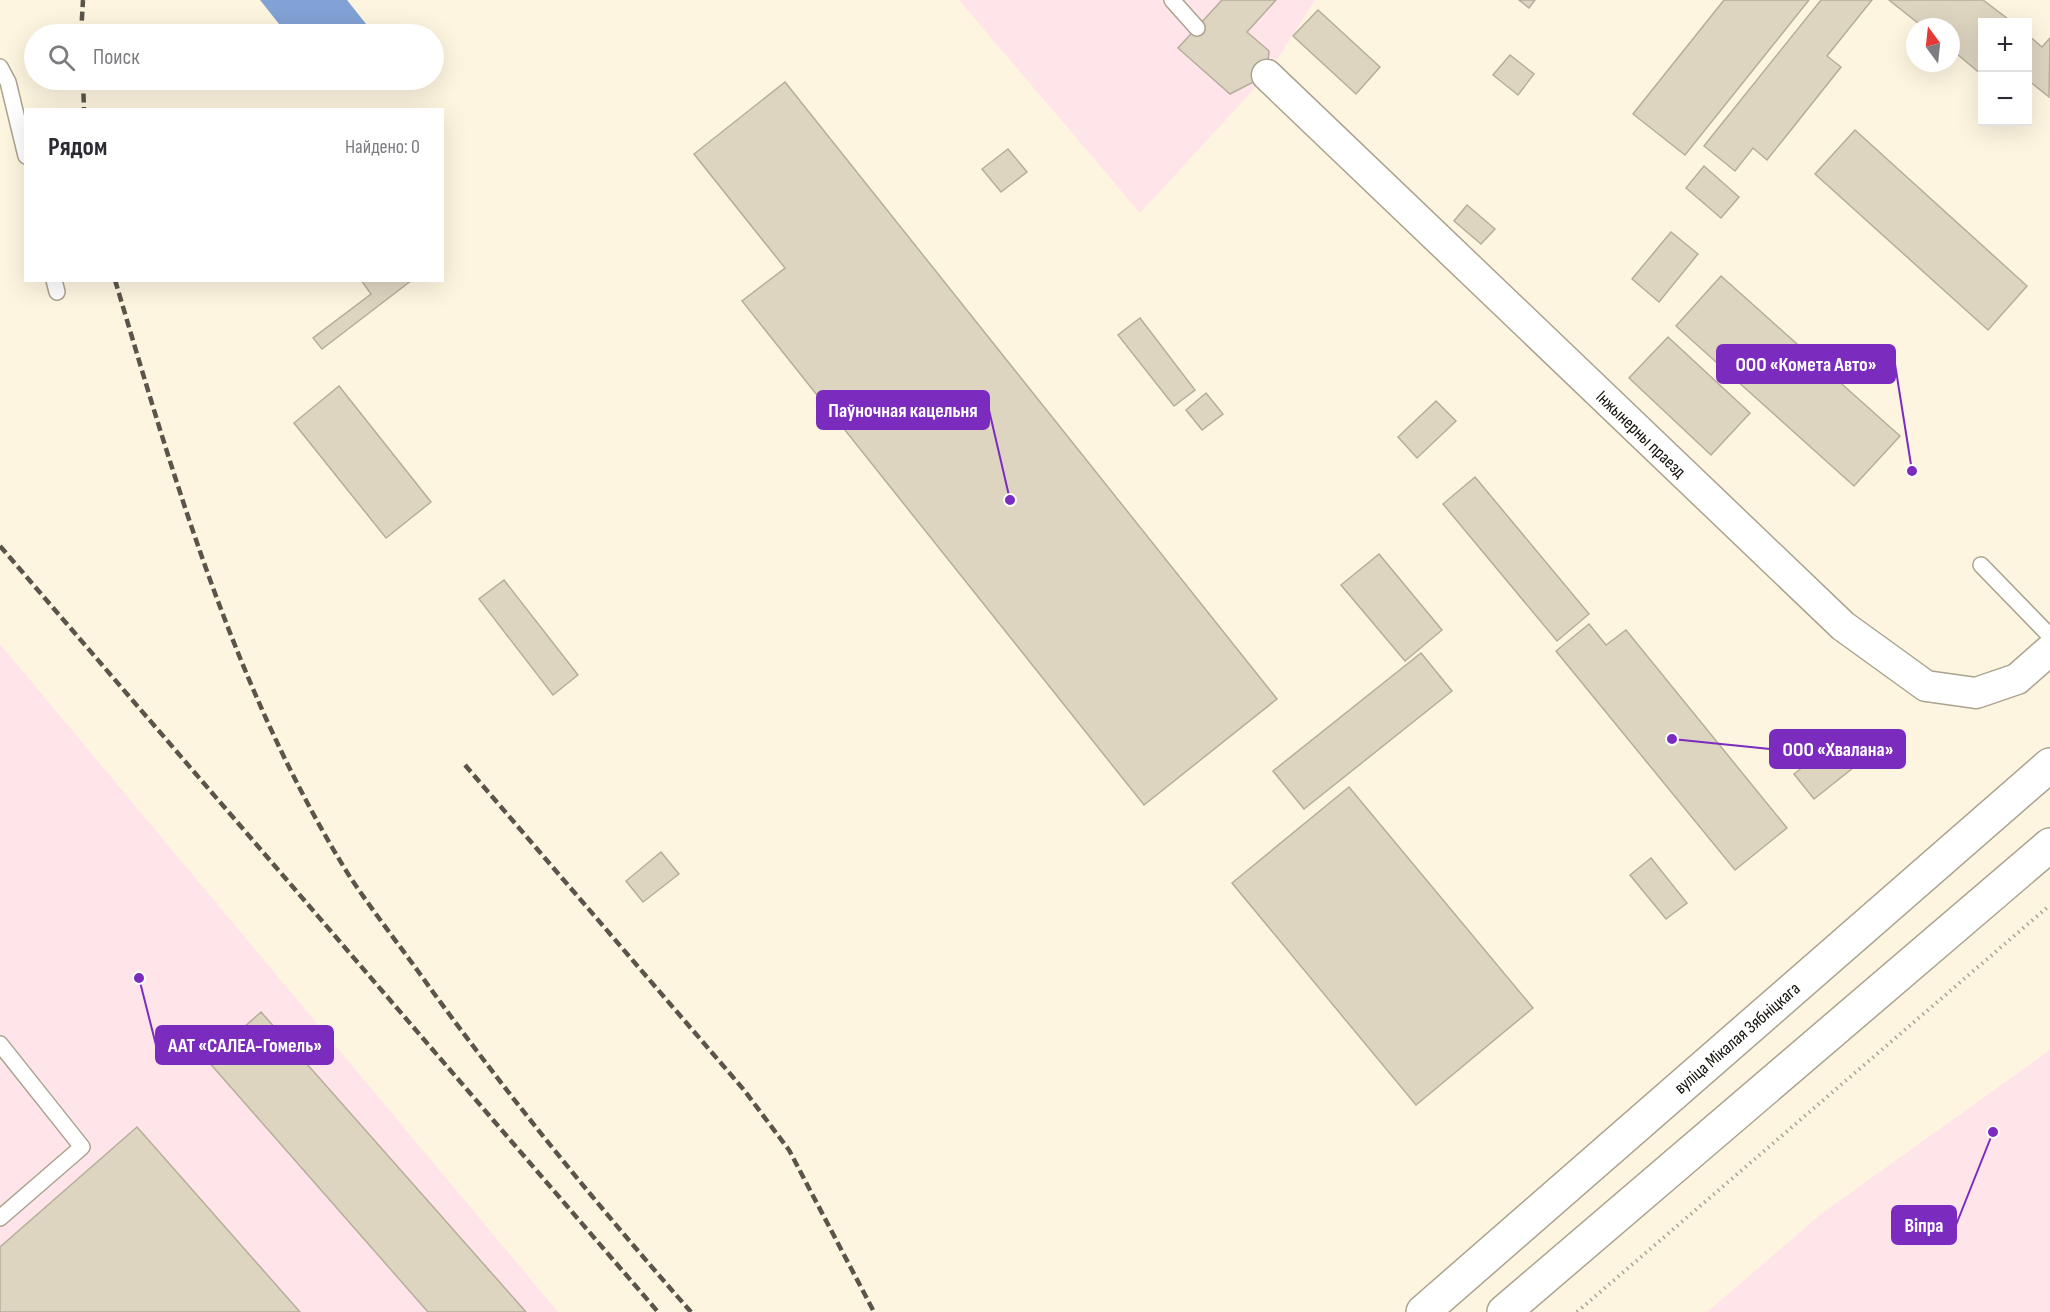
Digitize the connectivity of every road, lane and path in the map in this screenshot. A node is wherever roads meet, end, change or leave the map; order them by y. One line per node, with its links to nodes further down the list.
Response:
1 (1172, 0): 2 (lane)
2 (1197, 28)
3 (0, 67): 5 (lane)
4 (1267, 75): 8 (street, Інжынерны праезд)
5 (24, 148)
6 (1981, 566): 7 (lane)
7 (2050, 636)
8 (2050, 650)
9 (2050, 765): 14 (main road, вуліца Мікалая Зябніцкага)
10 (2050, 845): 15 (main road)
11 (2050, 904): 16 (path)
12 (0, 1044): 13 (lane)
13 (0, 1218)
14 (1423, 1312)
15 (1504, 1312)
16 (1577, 1312)

